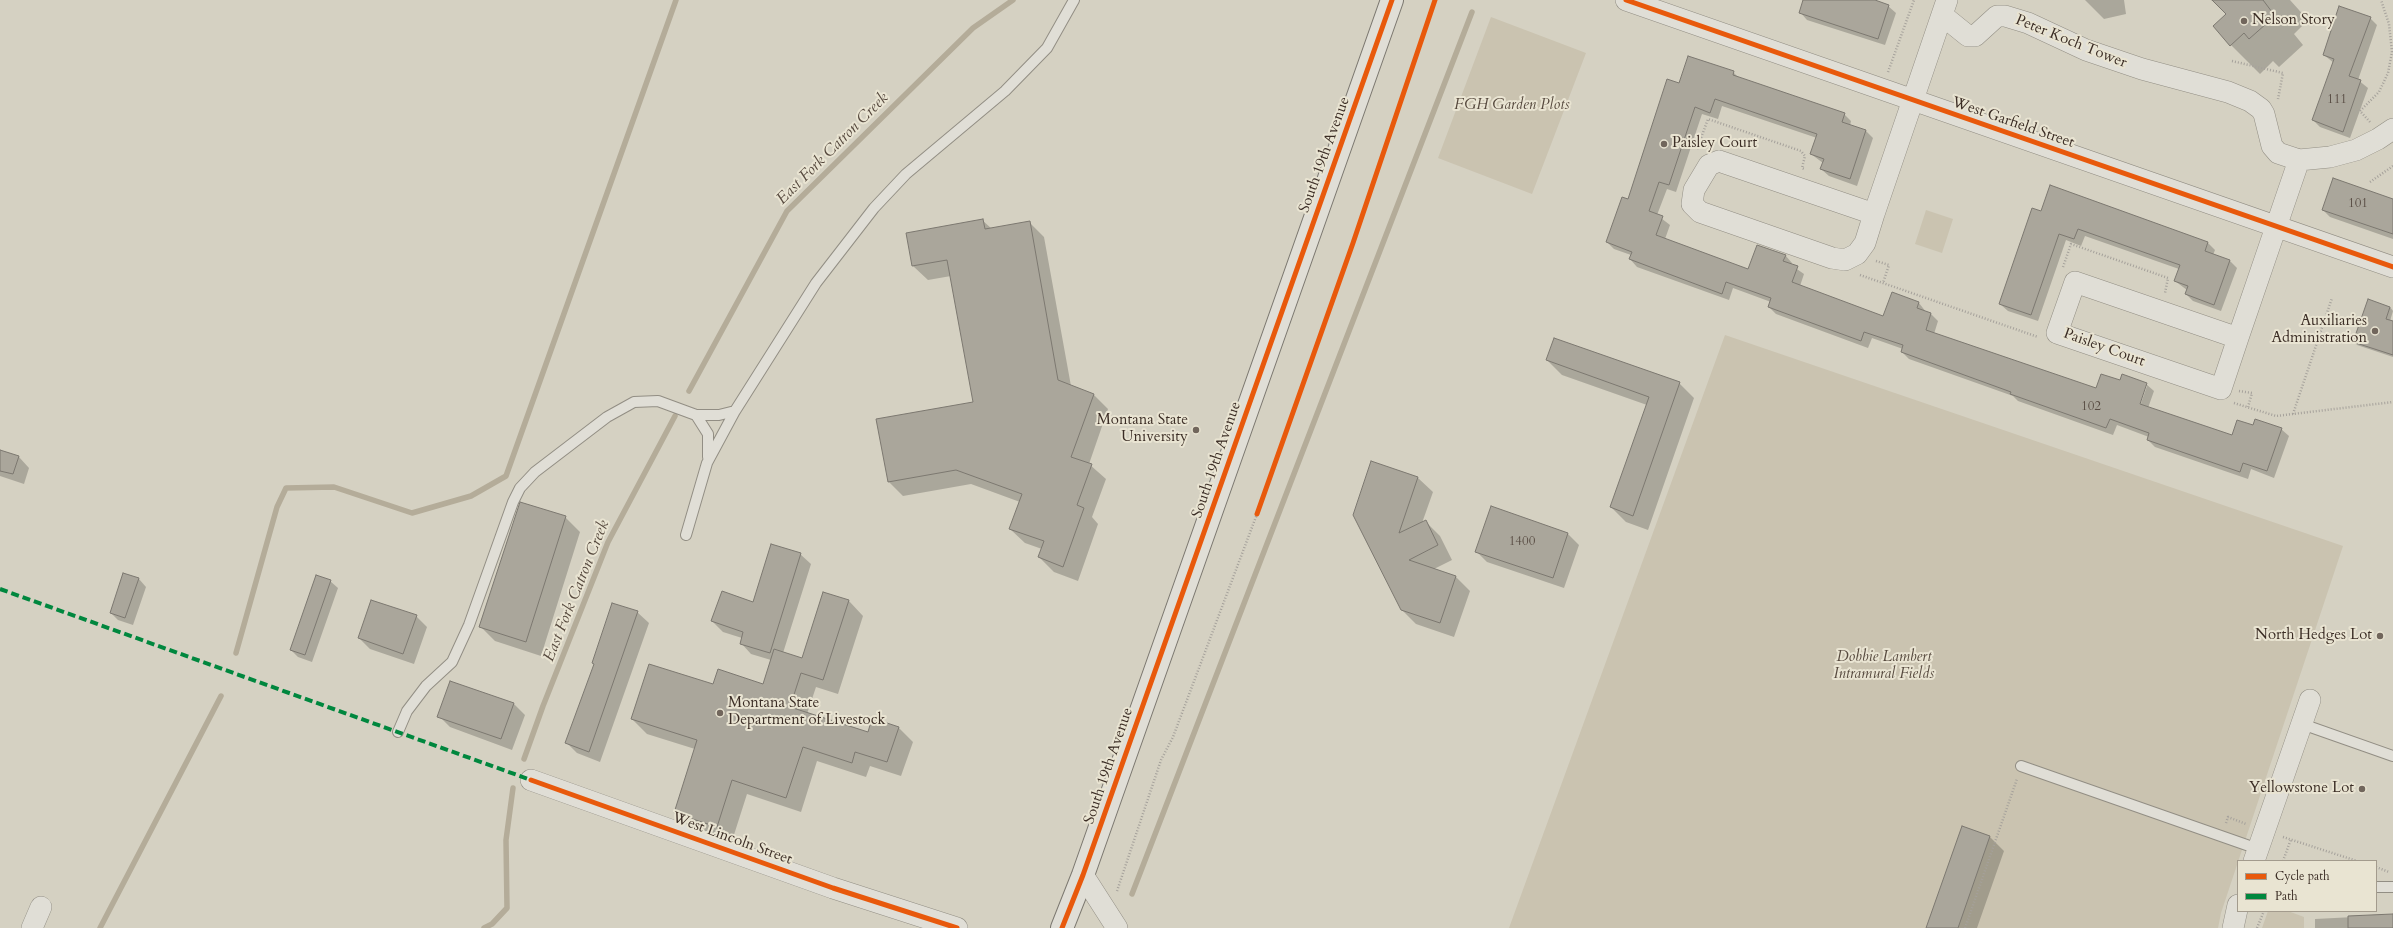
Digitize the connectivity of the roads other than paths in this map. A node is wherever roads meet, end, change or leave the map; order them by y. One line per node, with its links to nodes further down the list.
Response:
1 (1074, 0): 13 (lane)
2 (1392, 0): 24 (main road, South 19th Avenue)
3 (1626, 0): 4 (street, West Garfield Street)
4 (1664, 6): 6 (street, West Garfield Street)
5 (1945, 7): 6 (street); 8 (street, Peter Koch Tower)
6 (1915, 94): 9 (street); 10 (street, West Garfield Street)
7 (2393, 128): 8 (street)
8 (2299, 160): 10 (street, Paisley Court)
9 (1874, 214): 9 (street)
10 (2276, 227): 11 (street, West Garfield Street); 12 (street, Paisley Court)
11 (2393, 267)
12 (2238, 338): 12 (street, Paisley Court)
13 (735, 411): 14 (lane); 15 (lane)
14 (696, 415): 15 (lane); 19 (lane)
15 (707, 463): 16 (lane)
16 (686, 535)
17 (2310, 700): 18 (street)
18 (2302, 724): 20 (lane); 23 (street)
19 (398, 732)
20 (2393, 756)
21 (2021, 766): 23 (lane)
22 (531, 780): 29 (street, West Lincoln Street)
23 (2256, 855)
24 (1083, 874): 32 (main road, South 19th Avenue); 33 (street)
25 (2393, 887): 26 (lane)
26 (2377, 888)
27 (41, 907): 30 (street)
28 (2237, 910): 34 (street)
29 (930, 923): 31 (street, West Lincoln Street)
30 (32, 928)
31 (957, 928)
32 (1062, 928)
33 (1117, 928)
34 (2233, 928)

